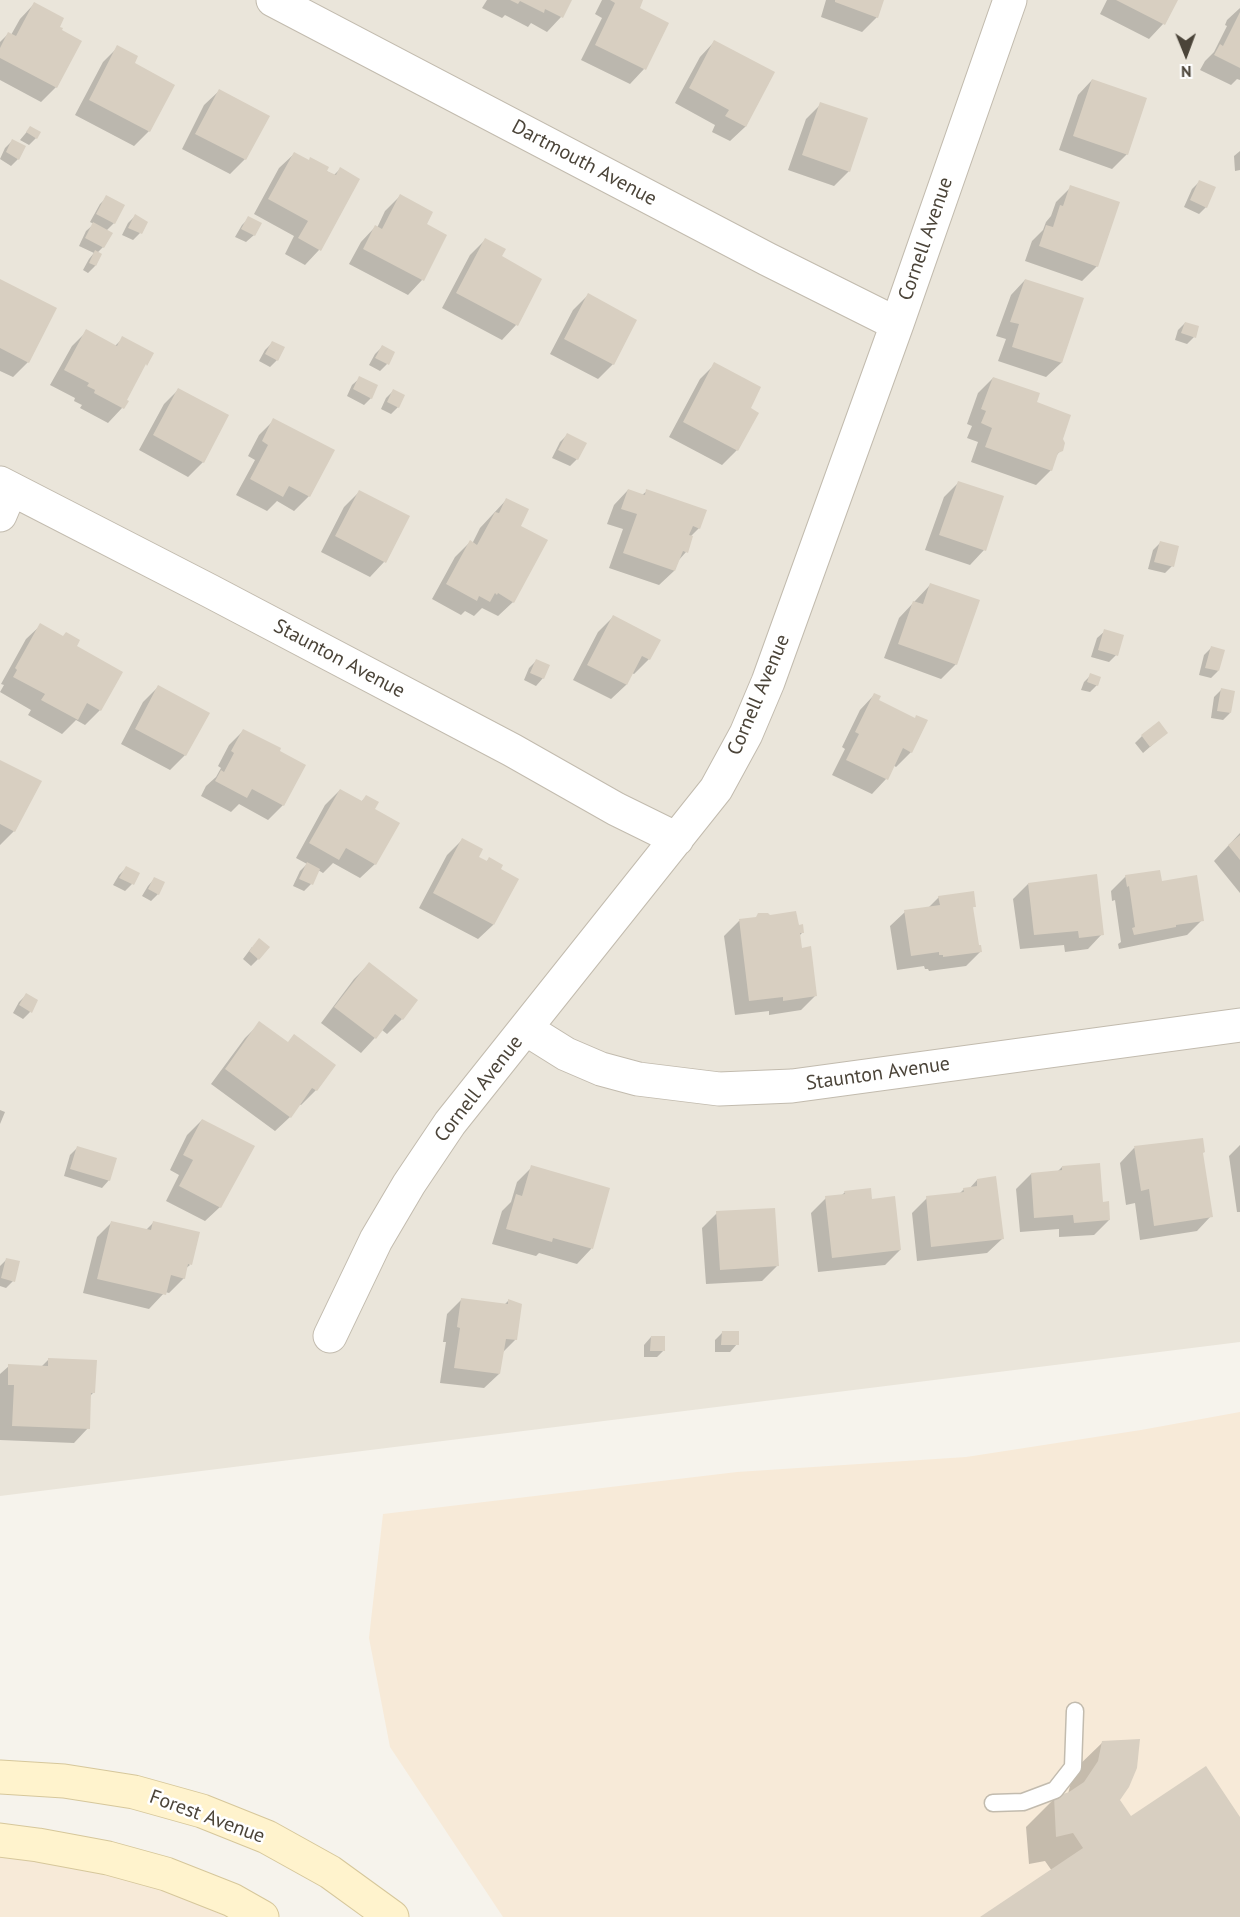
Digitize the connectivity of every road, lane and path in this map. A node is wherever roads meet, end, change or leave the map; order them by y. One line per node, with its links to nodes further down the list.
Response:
1 (273, 0): 3 (street, Dartmouth Avenue)
2 (1010, 0): 3 (street, Cornell Avenue)
3 (897, 324): 5 (street, Cornell Avenue)
4 (4, 495): 5 (street, Staunton Avenue)
5 (676, 839): 7 (street, Cornell Avenue)
6 (1240, 1025): 7 (street, Staunton Avenue)
7 (526, 1029): 8 (street, Cornell Avenue)
8 (330, 1336)
9 (1075, 1712): 11 (lane)
10 (0, 1776): 14 (main road, Forest Avenue)
11 (993, 1803)
12 (0, 1840): 13 (main road)
13 (262, 1917)
14 (392, 1917)

